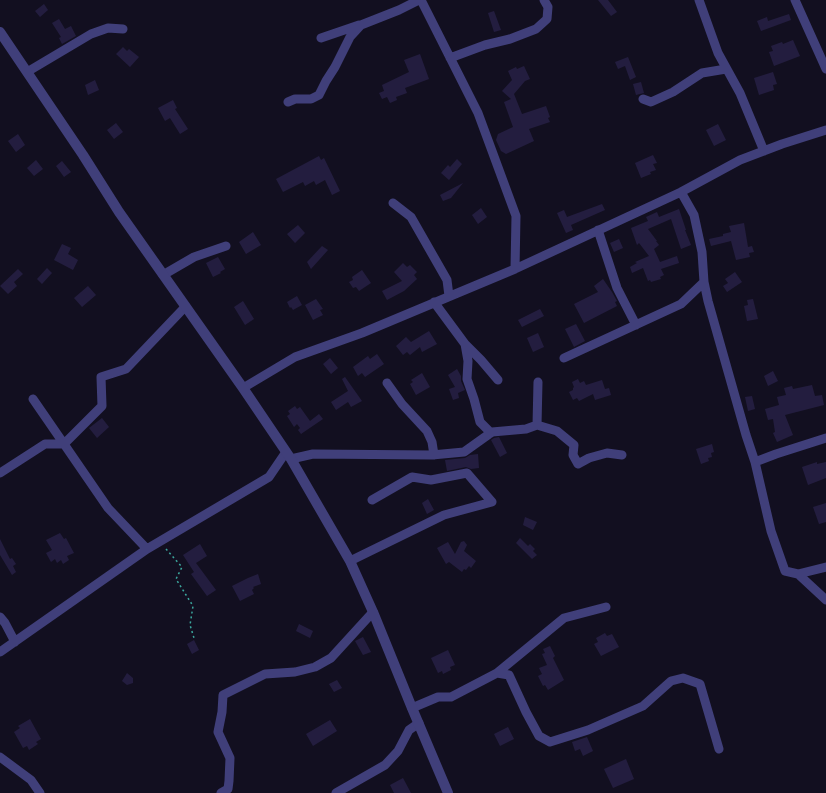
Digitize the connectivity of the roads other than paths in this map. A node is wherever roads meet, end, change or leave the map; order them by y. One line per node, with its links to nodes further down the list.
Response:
1 (420, 0): 5 (street); 9 (street)
2 (544, 0): 9 (street)
3 (699, 0): 10 (street)
4 (795, 0): 11 (street)
5 (361, 25): 8 (street); 14 (street)
6 (123, 29): 12 (street)
7 (0, 32): 12 (street)
8 (321, 38)
9 (450, 58): 21 (street)
10 (726, 69): 13 (street); 16 (street)
11 (826, 69)
12 (27, 72): 22 (street)
13 (643, 99)
14 (288, 102)
15 (826, 130): 16 (street)
16 (764, 151): 17 (street)
17 (681, 192): 19 (street); 23 (street)
18 (393, 203): 24 (street)
19 (598, 230): 21 (street); 27 (street)
20 (226, 246): 22 (street)
21 (515, 268): 24 (street)
22 (164, 275): 26 (street)
23 (704, 282): 27 (street); 42 (street)
24 (449, 296): 25 (street)
25 (434, 302): 28 (street); 33 (street)
26 (185, 307): 33 (street); 38 (street)
27 (636, 325): 29 (street)
28 (465, 344): 30 (street); 36 (street)
29 (564, 358)
30 (498, 380)
31 (538, 382): 35 (street)
32 (387, 383): 39 (street)
33 (243, 388): 40 (street)
34 (33, 399): 38 (street)
35 (537, 425): 36 (street); 41 (street)
36 (491, 433): 39 (street)
37 (826, 438): 42 (street)
38 (64, 444): 43 (street); 45 (street)
39 (434, 455): 40 (street)
40 (288, 456): 45 (street); 46 (street)
41 (622, 456)
42 (755, 462): 48 (street)
43 (0, 473)
44 (372, 500): 46 (street)
45 (146, 549): 53 (street)
46 (350, 561): 51 (street)
47 (826, 567): 48 (street)
48 (798, 574): 49 (street)
49 (826, 600)
50 (606, 607): 55 (street)
51 (373, 612): 56 (street); 61 (street)
52 (0, 617): 53 (street)
53 (15, 642): 54 (street)
54 (0, 652)
55 (497, 672): 56 (street); 58 (street)
56 (412, 708): 57 (street)
57 (419, 723): 62 (street); 63 (street)
58 (719, 749)
59 (0, 757): 60 (street)
60 (40, 793)
61 (221, 793)
62 (336, 793)
63 (448, 793)

